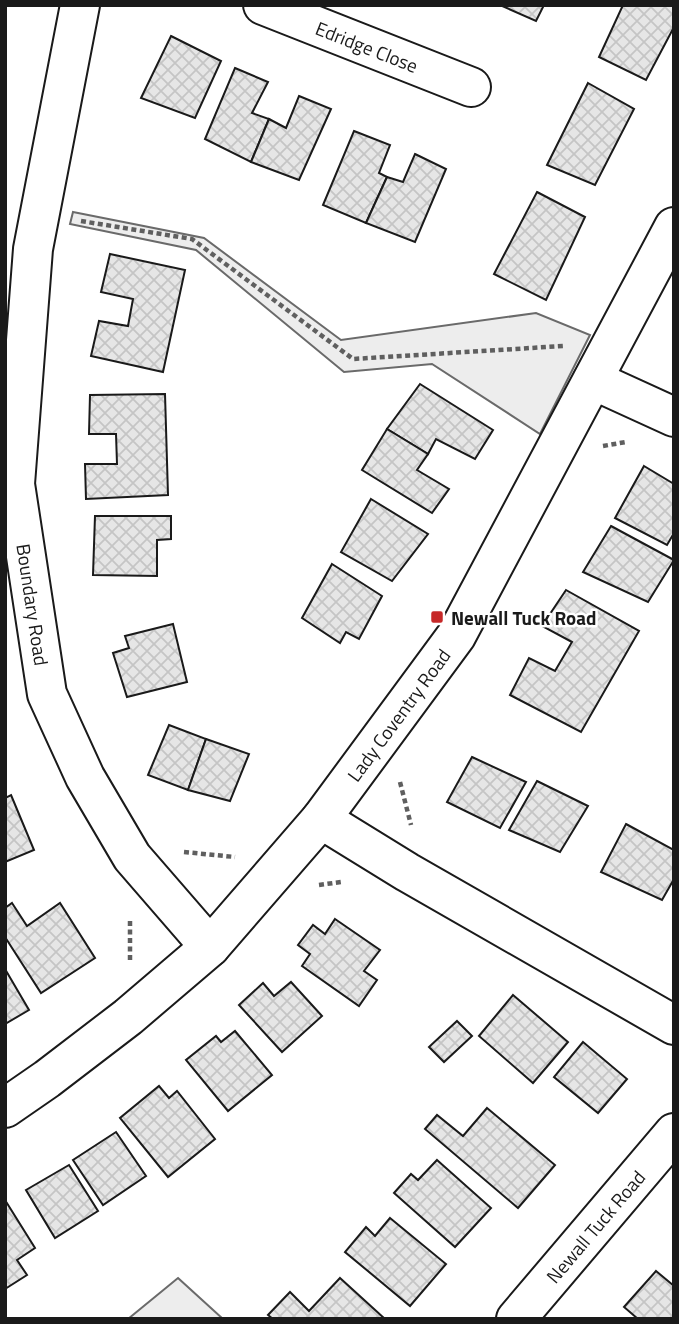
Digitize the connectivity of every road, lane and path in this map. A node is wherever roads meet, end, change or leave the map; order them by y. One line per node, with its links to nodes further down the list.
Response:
1 (80, 5): 4 (street, Boundary Road)
2 (262, 5): 3 (street, Edridge Close)
3 (471, 88)
4 (40, 214): 6 (path); 13 (street, Boundary Road)
5 (674, 227): 6 (street, Lady Coventry Road)
6 (613, 343): 7 (street, Lady Coventry Road)
7 (593, 380): 8 (street); 10 (street, Lady Coventry Road)
8 (674, 416)
9 (631, 442): 10 (path)
10 (554, 453): 11 (street, Lady Coventry Road)
11 (387, 730): 12 (street, Lady Coventry Road); 15 (path)
12 (321, 819): 14 (street, Lady Coventry Road); 15 (street)
13 (132, 857): 14 (path); 16 (street, Boundary Road); 17 (path)
14 (285, 862): 16 (street, Lady Coventry Road)
15 (407, 872): 18 (street)
16 (210, 947): 17 (street, Lady Coventry Road)
17 (128, 1017): 19 (street, Lady Coventry Road)
18 (674, 1025)
19 (5, 1108)
20 (674, 1133): 21 (street, Newall Tuck Road)
21 (516, 1319)

